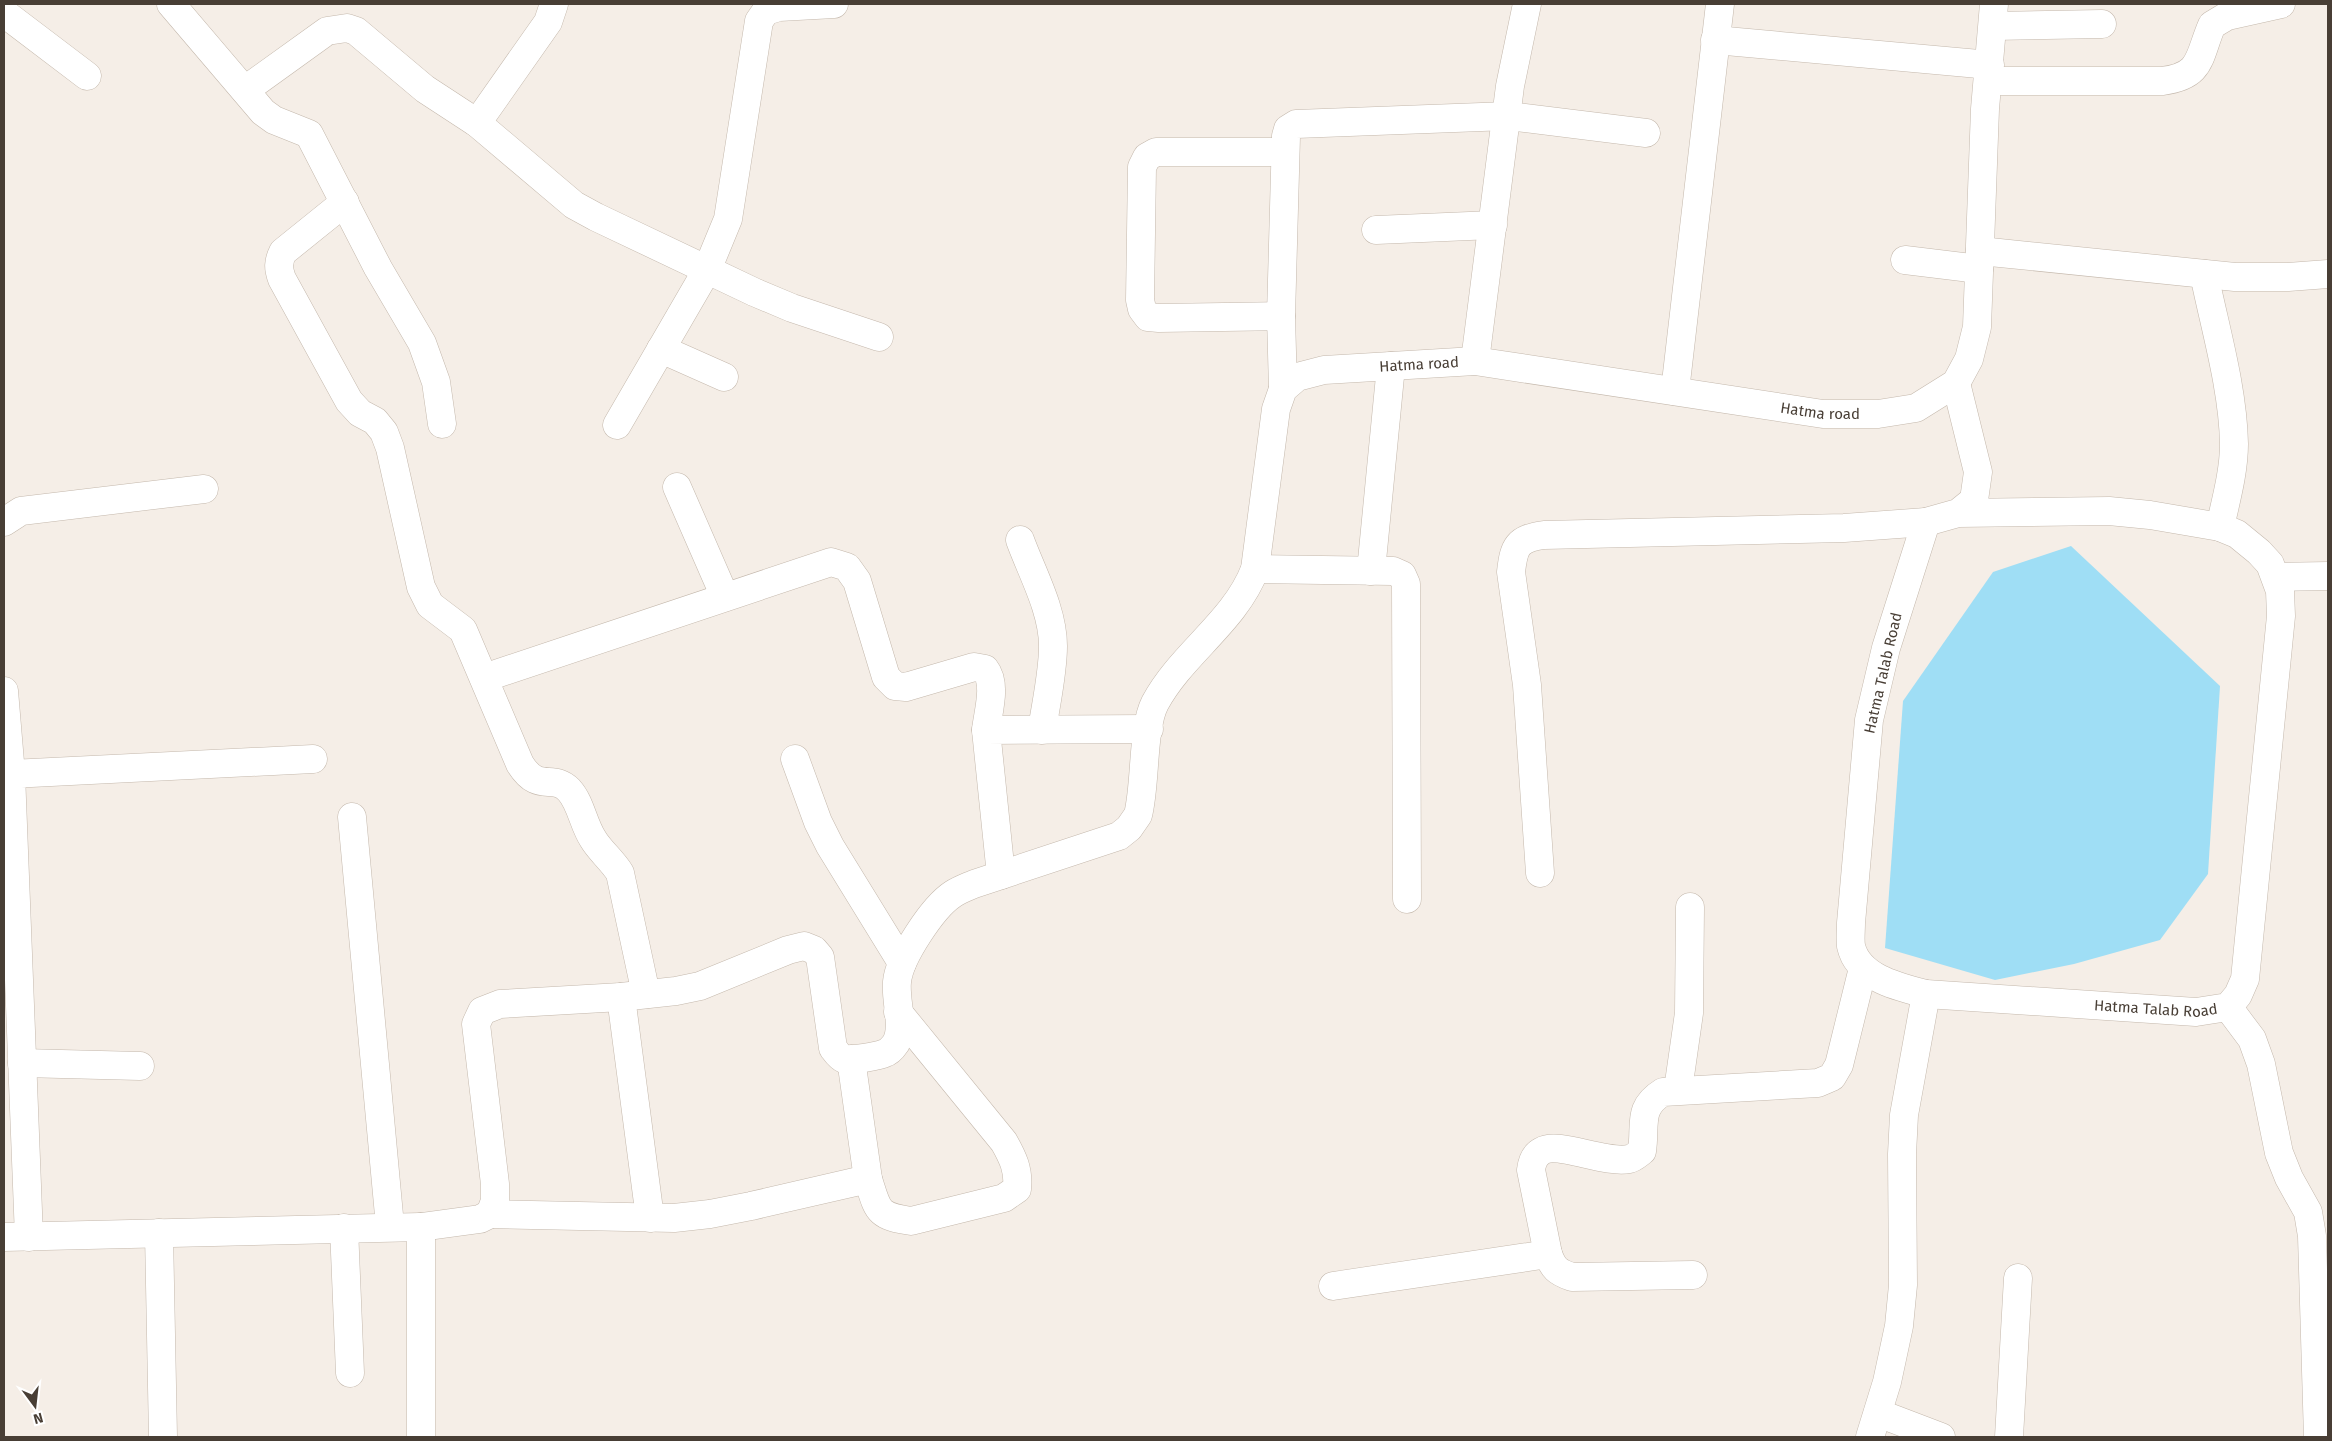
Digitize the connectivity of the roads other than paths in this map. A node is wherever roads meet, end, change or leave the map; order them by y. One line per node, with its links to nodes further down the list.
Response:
1 (171, 4): 13 (street)
2 (554, 4): 15 (street)
3 (834, 4): 23 (street)
4 (1527, 4): 14 (street)
5 (1720, 4): 10 (street)
6 (2281, 4): 11 (street)
7 (4, 12): 12 (street)
8 (1994, 15): 9 (street); 11 (street, Hatma road)
9 (2102, 24)
10 (1715, 40): 11 (street); 34 (street)
11 (1989, 73): 22 (street, Hatma road)
12 (87, 76)
13 (245, 90): 15 (street); 18 (street)
14 (1508, 116): 16 (street); 17 (street); 19 (street)
15 (477, 123): 23 (street)
16 (1646, 133)
17 (1285, 152): 26 (street); 26 (street)
18 (344, 202): 35 (street); 49 (street)
19 (1493, 225): 20 (street); 29 (street)
20 (1376, 230)
21 (1905, 260): 22 (street)
22 (1980, 260): 24 (street); 33 (street, Hatma road)
23 (707, 270): 27 (street); 28 (street)
24 (2204, 274): 25 (street); 42 (street)
25 (2328, 274)
26 (1281, 316): 32 (street)
27 (879, 337)
28 (661, 349): 31 (street); 36 (street)
29 (1475, 361): 30 (street, Hatma road); 34 (street, Hatma road)
30 (1391, 366): 32 (street, Hatma road); 45 (street)
31 (724, 377)
32 (1290, 383): 44 (street)
33 (1956, 383): 34 (street, Hatma road); 39 (street)
34 (1675, 391)
35 (442, 424)
36 (617, 425)
37 (677, 486): 48 (street)
38 (204, 489): 40 (street)
39 (1958, 514): 41 (street, Hatma Talab Road); 42 (street, Hatma Talab Road)
40 (4, 522)
41 (1926, 522): 58 (street); 63 (street, Hatma Talab Road)
42 (2220, 527): 47 (street, Hatma Talab Road)
43 (1020, 540): 53 (street)
44 (1255, 569): 45 (street); 51 (street)
45 (1371, 571): 60 (street)
46 (2328, 576): 47 (street)
47 (2276, 577): 66 (street, Hatma Talab Road)
48 (726, 597): 49 (street); 52 (street)
49 (484, 678): 65 (street)
50 (4, 690): 56 (street)
51 (1149, 729): 53 (street); 59 (street)
52 (986, 730): 53 (street); 59 (street)
53 (1042, 730)
54 (795, 758): 62 (street)
55 (312, 759): 56 (street)
56 (7, 774): 69 (street)
57 (352, 817): 75 (street)
58 (1540, 872)
59 (1001, 874): 62 (street)
60 (1408, 899)
61 (1690, 906): 71 (street)
62 (902, 963): 67 (street)
63 (1863, 968): 64 (street, Hatma Talab Road); 71 (street)
64 (1926, 994): 66 (street, Hatma Talab Road); 85 (street)
65 (633, 996): 68 (street); 73 (street); 74 (street)
66 (2228, 1007): 90 (street)
67 (898, 1012): 68 (street); 72 (street)
68 (851, 1059): 72 (street)
69 (22, 1063): 70 (street); 79 (street)
70 (140, 1066)
71 (1678, 1090): 80 (street)
72 (868, 1179): 74 (street)
73 (490, 1214): 74 (street); 76 (street)
74 (650, 1218)
75 (390, 1226): 76 (street); 77 (street)
76 (421, 1226): 87 (street)
77 (344, 1228): 78 (street); 84 (street)
78 (160, 1233): 79 (street); 86 (street)
79 (16, 1237)
80 (1548, 1254): 81 (street); 83 (street)
81 (1693, 1274)
82 (2018, 1278): 89 (street)
83 (1333, 1286)
84 (350, 1373)
85 (1874, 1425): 88 (street)
86 (163, 1437)
87 (421, 1437)
88 (1941, 1437)
89 (2009, 1437)
90 (2318, 1437)

